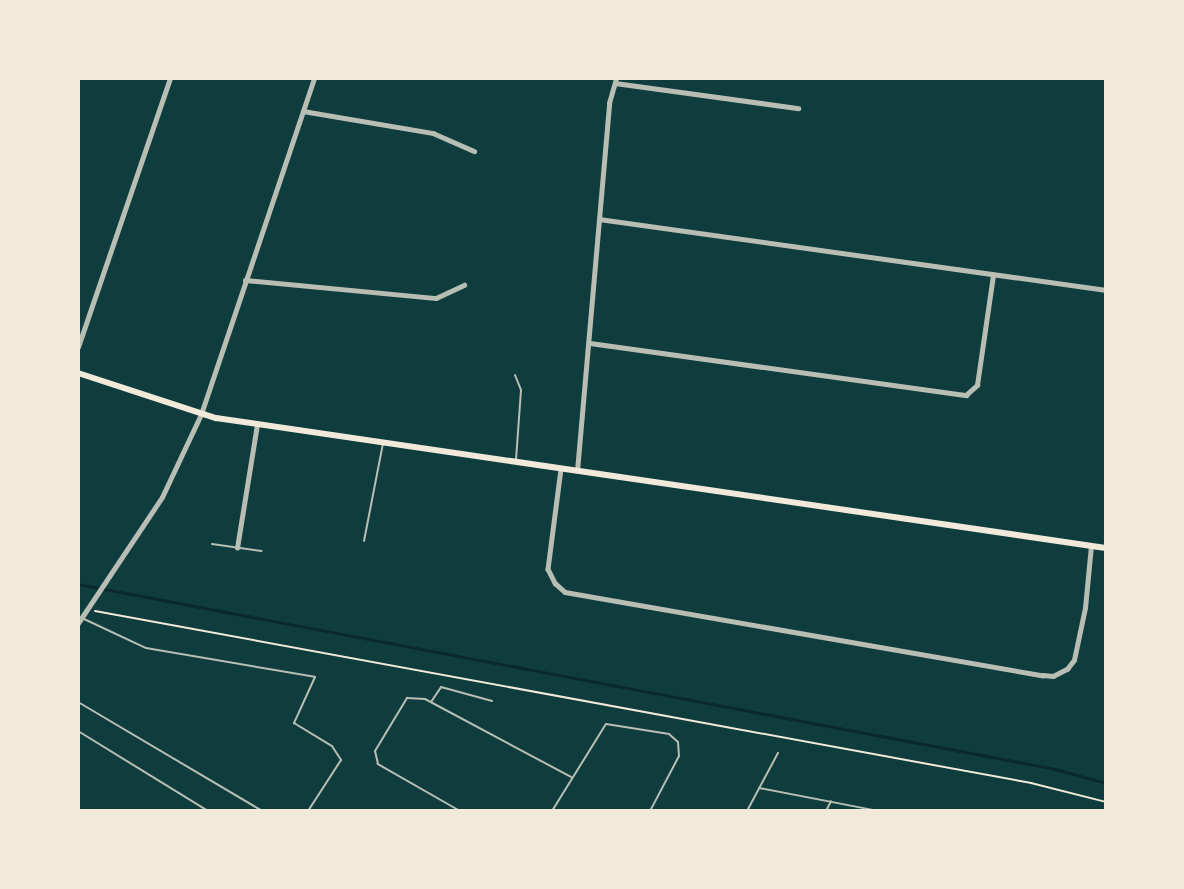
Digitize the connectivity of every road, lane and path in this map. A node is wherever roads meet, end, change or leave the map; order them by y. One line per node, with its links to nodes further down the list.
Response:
1 (170, 78): 13 (street)
2 (314, 78): 5 (street)
3 (615, 81): 4 (street); 7 (street)
4 (798, 108)
5 (303, 111): 6 (street); 9 (street)
6 (474, 150)
7 (600, 219): 8 (street); 12 (street)
8 (993, 274): 11 (street); 12 (street)
9 (245, 280): 10 (street); 16 (street)
10 (464, 285)
11 (1106, 290)
12 (590, 343): 21 (street)
13 (78, 347)
14 (78, 373): 16 (main road)
15 (515, 375): 19 (lane)
16 (201, 414): 17 (main road); 28 (street)
17 (257, 424): 18 (main road); 25 (street)
18 (383, 443): 19 (main road); 22 (lane)
19 (516, 462): 20 (main road)
20 (561, 469): 21 (main road); 24 (street)
21 (577, 471): 24 (main road)
22 (364, 541)
23 (212, 544): 25 (lane)
24 (1091, 546): 26 (main road)
25 (237, 548): 27 (lane)
26 (1106, 549)
27 (262, 551)
28 (87, 606): 29 (street); 38 (path)
29 (80, 620): 41 (lane)
30 (492, 701): 32 (lane)
31 (78, 702): 40 (lane)
32 (430, 702): 35 (lane); 42 (lane)
33 (78, 731): 39 (lane)
34 (778, 753): 36 (lane)
35 (571, 777): 43 (lane); 44 (lane)
36 (759, 788): 37 (lane); 45 (lane)
37 (831, 801): 46 (lane); 47 (lane)
38 (1106, 802)
39 (208, 811)
40 (262, 811)
41 (308, 811)
42 (460, 811)
43 (552, 811)
44 (650, 811)
45 (747, 811)
46 (826, 811)
47 (878, 811)

